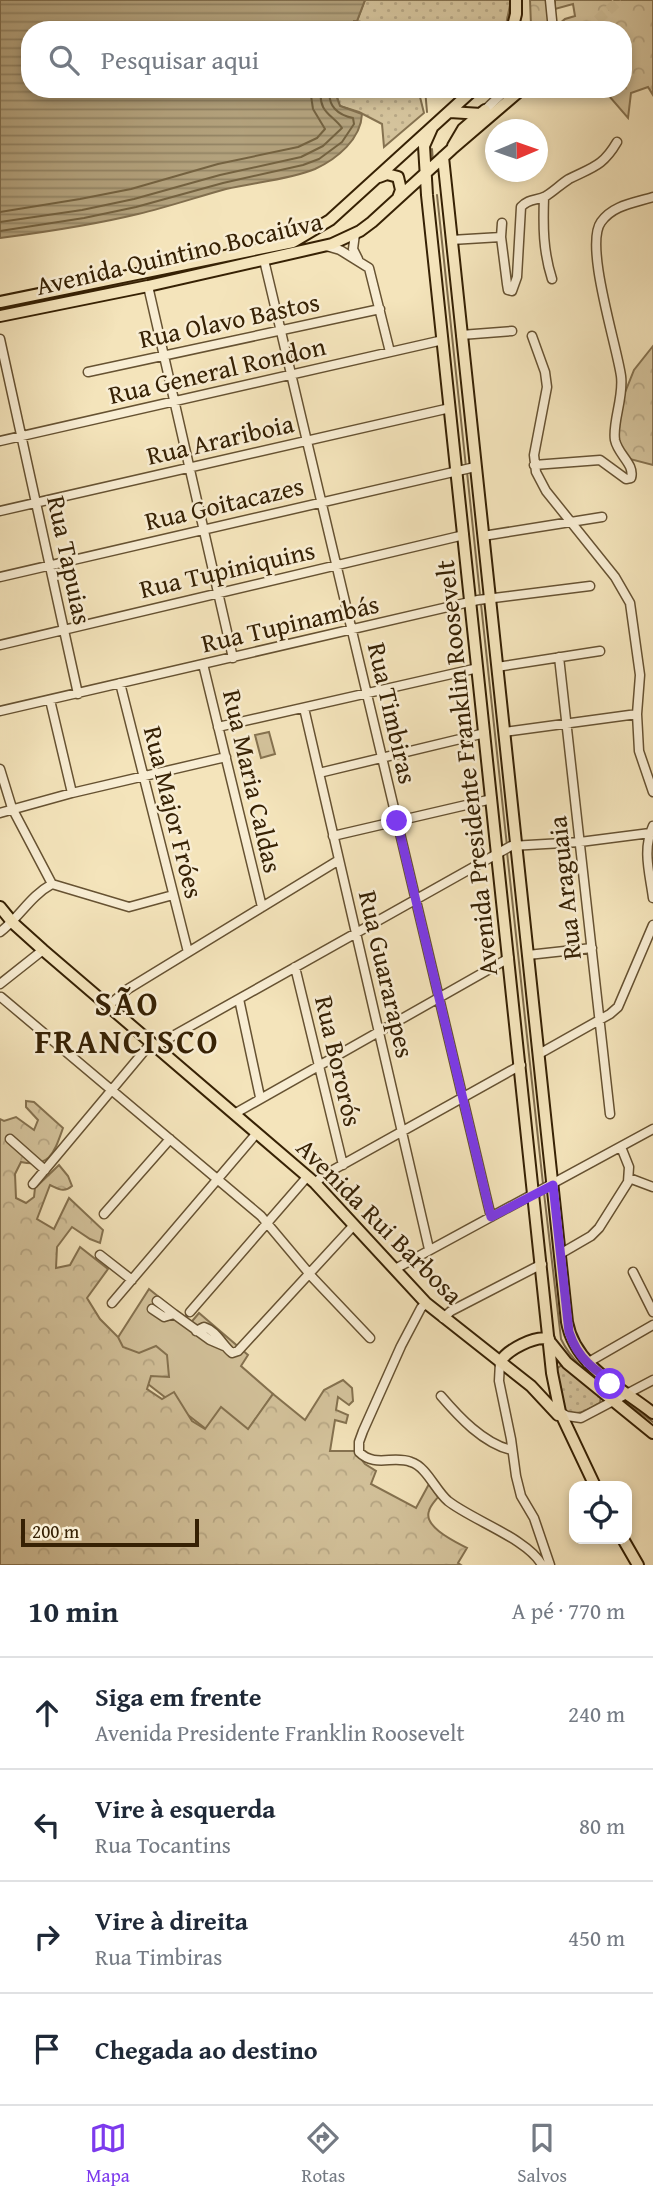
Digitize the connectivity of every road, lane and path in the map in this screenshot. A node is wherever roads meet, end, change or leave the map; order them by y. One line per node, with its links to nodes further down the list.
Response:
1 (516, 0): 3 (main road)
2 (550, 0): 4 (street)
3 (514, 21)
4 (552, 21)
5 (465, 98): 10 (main road, Avenida Quintino Bocaiúva)
6 (471, 98): 11 (main road)
7 (497, 98): 11 (street)
8 (513, 98): 9 (main road, Avenida Quintino Bocaiúva)
9 (500, 110): 11 (main road); 14 (main road, Avenida Quintino Bocaiúva)
10 (450, 112): 11 (main road); 12 (main road, Avenida Quintino Bocaiúva)
11 (483, 112): 14 (main road)
12 (432, 128): 15 (main road, Avenida Presidente Franklin Roosevelt); 16 (main road, Avenida Quintino Bocaiúva)
13 (617, 142): 18 (street)
14 (448, 153): 15 (main road, Avenida Quintino Bocaiúva); 17 (main road, Avenida Presidente Franklin Roosevelt)
15 (425, 174): 20 (main road, Avenida Quintino Bocaiúva); 21 (main road, Avenida Presidente Franklin Roosevelt)
16 (377, 178): 20 (main road); 31 (main road, Avenida Quintino Bocaiúva)
17 (445, 184): 21 (main road); 25 (main road, Avenida Presidente Franklin Roosevelt)
18 (544, 197): 24 (street); 29 (street)
19 (653, 197): 49 (street)
20 (398, 198): 21 (main road); 23 (main road, Avenida Quintino Bocaiúva)
21 (428, 200): 39 (main road, Avenida Presidente Franklin Roosevelt)
22 (502, 223): 24 (street)
23 (355, 234): 26 (main road, Avenida Quintino Bocaiúva); 28 (street)
24 (501, 237): 25 (street)
25 (451, 240): 36 (main road, Avenida Presidente Franklin Roosevelt)
26 (326, 246): 27 (main road, Avenida Quintino Bocaiúva); 28 (street)
27 (264, 260): 30 (main road, Avenida Quintino Bocaiúva); 35 (street, Rua Timbiras)
28 (359, 261): 32 (street)
29 (552, 279)
30 (148, 286): 33 (main road, Avenida Quintino Bocaiúva); 41 (street)
31 (0, 302)
32 (380, 309): 35 (street, Rua Olavo Bastos); 40 (street)
33 (0, 316)
34 (512, 331): 36 (street)
35 (281, 332): 41 (street, Rua Olavo Bastos); 43 (street, Rua Timbiras)
36 (461, 335): 51 (main road, Avenida Presidente Franklin Roosevelt)
37 (0, 339): 46 (street, Rua Tapuias)
38 (533, 339): 49 (street)
39 (443, 340): 40 (street, Rua General Rondon); 45 (main road, Avenida Presidente Franklin Roosevelt)
40 (390, 352): 43 (street, Rua General Rondon)
41 (164, 355): 42 (street, Rua Olavo Bastos); 44 (street)
42 (88, 372)
43 (291, 375): 44 (street, Rua General Rondon); 47 (street, Rua Timbiras)
44 (174, 401): 46 (street, Rua General Rondon); 50 (street)
45 (450, 408): 47 (street, Rua Arariboia); 51 (main road, Avenida Presidente Franklin Roosevelt)
46 (21, 436): 48 (street, Rua General Rondon); 53 (street, Rua Tapuias)
47 (307, 440): 50 (street, Rua Arariboia); 52 (street, Rua Timbiras)
48 (0, 441)
49 (534, 464): 56 (street)
50 (189, 467): 53 (street, Rua Arariboia); 57 (street)
51 (466, 468): 52 (street, Rua Goitacazes); 58 (main road, Avenida Presidente Franklin Roosevelt); 59 (main road, Avenida Presidente Franklin Roosevelt)
52 (321, 502): 57 (street, Rua Goitacazes); 60 (street, Rua Timbiras)
53 (36, 503): 54 (street, Rua Arariboia); 61 (street, Rua Tapuias)
54 (0, 511)
55 (602, 517): 56 (street)
56 (571, 522): 59 (street); 81 (street)
57 (203, 529): 61 (street, Rua Goitacazes); 64 (street)
58 (464, 534): 60 (street, Rua Tupiniquins); 65 (main road, Avenida Presidente Franklin Roosevelt)
59 (483, 536): 65 (main road, Avenida Presidente Franklin Roosevelt)
60 (336, 565): 64 (street, Rua Tupiniquins); 67 (street, Rua Timbiras)
61 (50, 566): 62 (street, Rua Goitacazes); 66 (street, Rua Tapuias)
62 (0, 577)
63 (590, 586): 65 (street, Rua Tupinambás)
64 (218, 593): 66 (street, Rua Tupiniquins); 71 (street)
65 (481, 600): 67 (street, Rua Tupinambás); 73 (main road, Avenida Presidente Franklin Roosevelt); 74 (main road, Avenida Presidente Franklin Roosevelt)
66 (64, 629): 68 (street, Rua Tupiniquins); 76 (street, Rua Tapuias)
67 (352, 630): 71 (street, Rua Tupinambás); 77 (street, Rua Timbiras)
68 (0, 645)
69 (600, 651): 70 (street)
70 (559, 657): 73 (street); 82 (street, Rua Araguaia)
71 (233, 658): 72 (street, Rua Tupinambás)
72 (203, 664): 75 (street, Rua Tupinambás); 83 (street, Rua Maria Caldas)
73 (497, 667): 84 (main road, Avenida Presidente Franklin Roosevelt)
74 (478, 668): 77 (street); 85 (main road, Avenida Presidente Franklin Roosevelt)
75 (120, 683): 76 (street, Rua Tupinambás); 90 (street, Rua Major Fróes)
76 (78, 694): 78 (street, Rua Tupinambás)
77 (367, 694): 79 (street); 87 (street, Rua Timbiras)
78 (50, 700): 80 (street, Rua Tupinambás); 92 (street)
79 (304, 708): 83 (street); 89 (street, Rua Guararapes)
80 (0, 711)
81 (637, 714): 82 (street); 91 (street)
82 (566, 724): 84 (street); 99 (street, Rua Araguaia)
83 (219, 727): 86 (street, Rua Maria Caldas)
84 (504, 732): 100 (main road, Avenida Presidente Franklin Roosevelt)
85 (485, 733): 87 (street); 93 (main road, Avenida Presidente Franklin Roosevelt)
86 (226, 757): 90 (street); 107 (street, Rua Maria Caldas)
87 (382, 758): 89 (street); 96 (street, Rua Timbiras)
88 (0, 769): 94 (street)
89 (319, 773): 98 (street, Rua Guararapes)
90 (144, 777): 92 (street); 103 (street, Rua Major Fróes)
91 (653, 792)
92 (72, 793): 94 (street)
93 (492, 799): 96 (street); 100 (main road, Avenida Presidente Franklin Roosevelt)
94 (12, 808): 95 (street); 102 (street)
95 (0, 813)
96 (397, 821): 98 (street); 105 (street, Rua Timbiras)
97 (652, 829): 99 (street); 104 (street)
98 (333, 836): 101 (street, Rua Guararapes)
99 (580, 842): 100 (street); 112 (street, Rua Araguaia)
100 (507, 849): 105 (street); 115 (main road, Avenida Presidente Franklin Roosevelt); 116 (main road, Avenida Presidente Franklin Roosevelt)
101 (339, 860): 107 (street); 111 (street, Rua Guararapes)
102 (52, 884): 103 (street); 108 (street)
103 (173, 895): 114 (street, Rua Major Fróes)
104 (653, 898)
105 (416, 900): 111 (street); 120 (street, Rua Timbiras)
106 (0, 907): 108 (main road, Avenida Rui Barbosa)
107 (262, 907): 114 (street)
108 (13, 923): 110 (street); 113 (main road, Avenida Rui Barbosa)
109 (653, 925): 123 (street)
110 (0, 932)
111 (356, 933): 117 (street); 124 (street, Rua Guararapes)
112 (592, 948): 115 (street); 123 (street, Rua Araguaia)
113 (43, 950): 118 (street); 122 (main road, Avenida Rui Barbosa)
114 (188, 952): 122 (street)
115 (528, 956): 126 (main road, Avenida Presidente Franklin Roosevelt)
116 (509, 958): 120 (street); 128 (main road, Avenida Presidente Franklin Roosevelt)
117 (295, 967): 121 (street); 127 (street, Rua Bororós)
118 (0, 984)
119 (1, 997): 129 (street)
120 (439, 997): 124 (street); 131 (street, Rua Timbiras)
121 (239, 999): 125 (street); 130 (street)
122 (108, 1006): 125 (main road, Avenida Rui Barbosa)
123 (600, 1020): 126 (street); 133 (street, Rua Araguaia)
124 (379, 1030): 127 (street); 135 (street, Rua Guararapes)
125 (153, 1045): 129 (street); 132 (main road, Avenida Rui Barbosa)
126 (539, 1054): 147 (main road, Avenida Presidente Franklin Roosevelt)
127 (318, 1064): 130 (street); 140 (street, Rua Bororós)
128 (520, 1065): 131 (street); 147 (main road, Avenida Presidente Franklin Roosevelt)
129 (112, 1090): 138 (street); 141 (street)
130 (260, 1097): 132 (street)
131 (463, 1097): 135 (street); 149 (street, Rua Timbiras)
132 (234, 1114): 136 (main road, Avenida Rui Barbosa)
133 (610, 1114)
134 (653, 1129): 139 (street)
135 (402, 1131): 140 (street); 152 (street, Rua Guararapes)
136 (256, 1134): 143 (street); 144 (main road, Avenida Rui Barbosa)
137 (10, 1139): 141 (street)
138 (170, 1139): 143 (street); 148 (street)
139 (621, 1147): 142 (street); 147 (street)
140 (343, 1165): 144 (street)
141 (45, 1170): 145 (street)
142 (629, 1178): 146 (street); 153 (street)
143 (217, 1179): 150 (street); 159 (street)
144 (311, 1180): 150 (street); 151 (main road, Avenida Rui Barbosa)
145 (33, 1184)
146 (653, 1187)
147 (543, 1190): 149 (street); 153 (main road, Avenida Presidente Franklin Roosevelt); 155 (main road, Avenida Presidente Franklin Roosevelt)
148 (104, 1214)
149 (491, 1217): 152 (street)
150 (267, 1222): 158 (street); 163 (street)
151 (354, 1225): 156 (main road, Avenida Rui Barbosa); 158 (street)
152 (429, 1250): 156 (street)
153 (560, 1254): 171 (main road, Avenida Presidente Franklin Roosevelt)
154 (100, 1255): 159 (street)
155 (542, 1264): 165 (street); 168 (main road, Avenida Presidente Franklin Roosevelt)
156 (395, 1269): 161 (main road, Avenida Rui Barbosa)
157 (633, 1272): 164 (street)
158 (308, 1273): 162 (street); 167 (street)
159 (132, 1280): 160 (street)
160 (112, 1303)
161 (426, 1303): 165 (main road, Avenida Rui Barbosa); 185 (street)
162 (155, 1305)
163 (190, 1312)
164 (653, 1312)
165 (443, 1318): 169 (main road, Avenida Rui Barbosa)
166 (653, 1325): 171 (street)
167 (370, 1338)
168 (552, 1344): 169 (main road); 170 (main road); 172 (main road, Avenida Presidente Franklin Roosevelt)
169 (500, 1362): 180 (main road, Avenida Rui Barbosa); 182 (street)
170 (567, 1363): 172 (main road); 177 (main road)
171 (587, 1363): 173 (main road, Avenida Presidente Franklin Roosevelt)
172 (552, 1373): 178 (main road, Avenida Presidente Franklin Roosevelt)
173 (606, 1377): 175 (main road, Avenida Presidente Franklin Roosevelt); 177 (main road)
174 (653, 1380): 175 (street)
175 (628, 1394): 177 (street); 179 (main road, Avenida Presidente Franklin Roosevelt)
176 (441, 1396): 182 (street)
177 (614, 1401): 178 (street); 181 (main road)
178 (559, 1408): 180 (main road, Avenida Rui Barbosa)
179 (653, 1413)
180 (568, 1430): 183 (main road, Avenida Rui Barbosa)
181 (653, 1433)
182 (511, 1450): 186 (street)
183 (593, 1481)
184 (626, 1544): 187 (main road)
185 (541, 1565)
186 (550, 1565)
187 (638, 1565)

